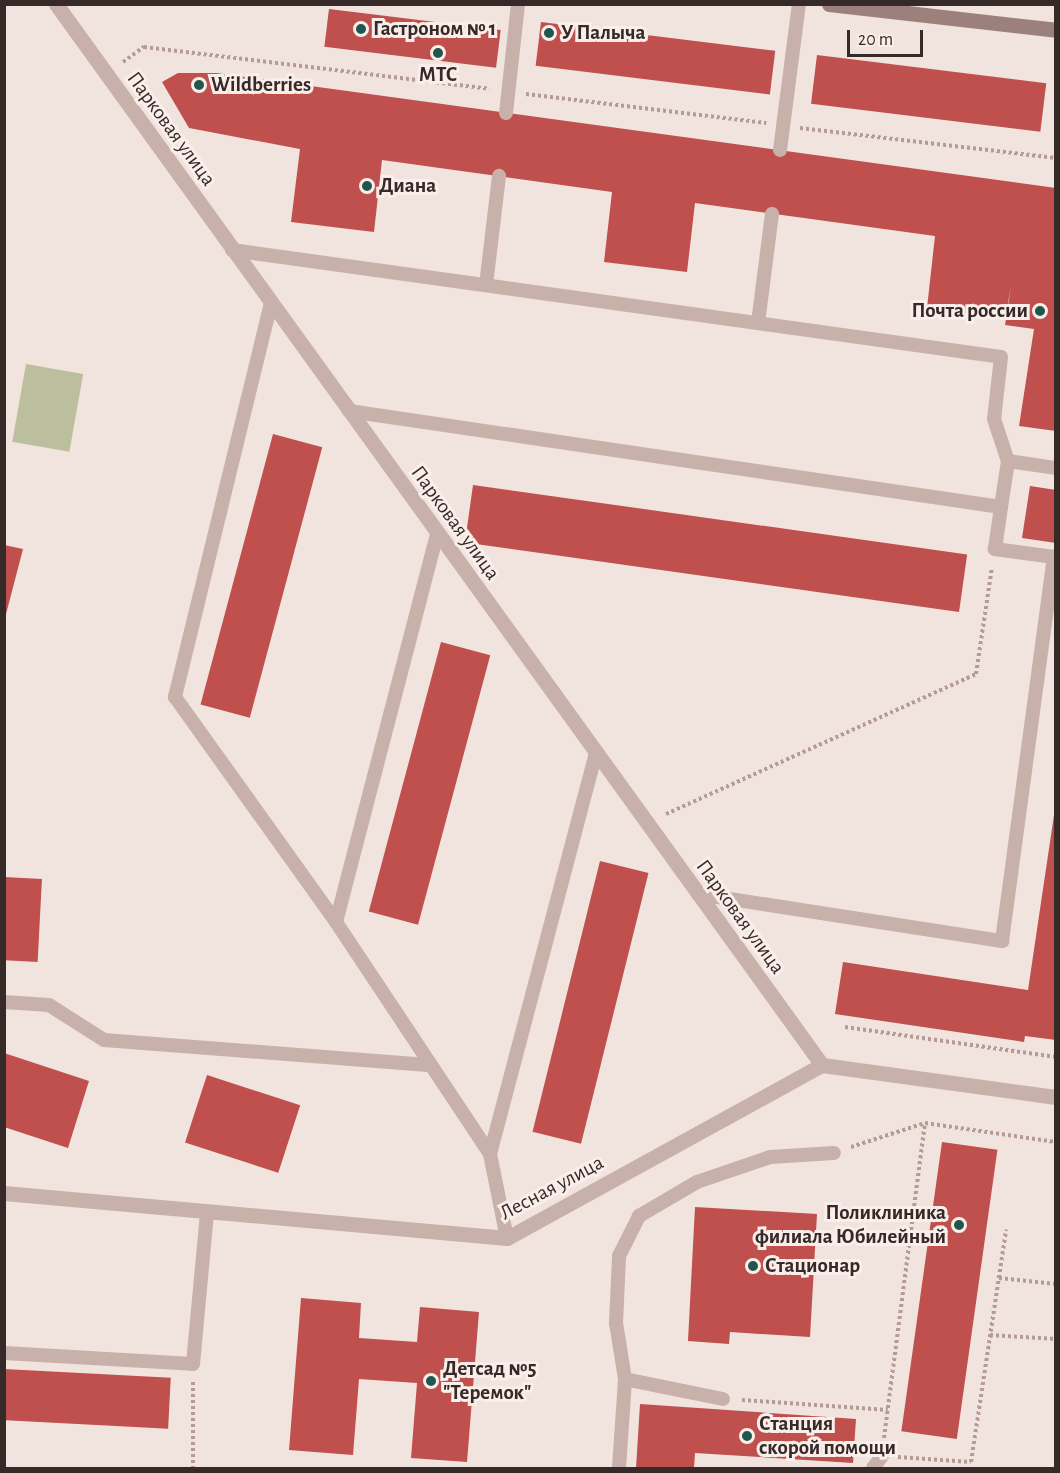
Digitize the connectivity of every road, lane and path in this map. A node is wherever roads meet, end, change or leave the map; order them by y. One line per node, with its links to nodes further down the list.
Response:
1 (56, 4): 14 (street, Парковая улица)
2 (518, 4): 7 (lane)
3 (799, 4): 9 (lane)
4 (829, 4): 5 (main road)
5 (1056, 30)
6 (144, 47): 7 (path)
7 (508, 92): 8 (lane); 9 (path)
8 (506, 113)
9 (784, 126): 10 (lane); 11 (path)
10 (780, 150)
11 (1056, 158)
12 (498, 176): 15 (lane)
13 (772, 214): 17 (lane)
14 (232, 250): 15 (lane); 16 (street, Парковая улица)
15 (486, 285): 17 (lane)
16 (271, 303): 18 (street, Парковая улица); 27 (lane)
17 (758, 323): 19 (lane)
18 (349, 411): 21 (lane); 22 (street, Парковая улица)
19 (1008, 461): 20 (lane); 21 (lane)
20 (1056, 468)
21 (1000, 507): 23 (lane)
22 (438, 534): 24 (street, Парковая улица); 27 (lane)
23 (994, 549): 25 (path); 26 (lane)
24 (596, 753): 25 (street, Парковая улица); 37 (lane)
25 (646, 823): 26 (street, Парковая улица)
26 (698, 894): 32 (street, Парковая улица)
27 (336, 922): 31 (lane)
28 (4, 1002): 31 (lane)
29 (845, 1028): 30 (path)
30 (1056, 1057)
31 (431, 1065): 37 (lane)
32 (822, 1065): 33 (street); 41 (street, Лесная улица)
33 (1056, 1097)
34 (925, 1123): 35 (path); 36 (path); 50 (path)
35 (1056, 1142)
36 (834, 1153): 48 (lane)
37 (490, 1154): 41 (lane)
38 (4, 1193): 39 (street, Лесная улица)
39 (207, 1212): 41 (street, Лесная улица); 47 (lane)
40 (1006, 1230): 42 (path)
41 (507, 1238)
42 (999, 1278): 43 (path); 44 (path)
43 (1056, 1284)
44 (990, 1335): 45 (path); 51 (path)
45 (1056, 1339)
46 (4, 1353): 47 (lane)
47 (193, 1364): 52 (path)
48 (625, 1379): 49 (lane); 53 (lane)
49 (723, 1399): 50 (path)
50 (888, 1410): 51 (path)
51 (882, 1456): 54 (lane)
52 (193, 1468)
53 (619, 1468)
54 (873, 1468)

